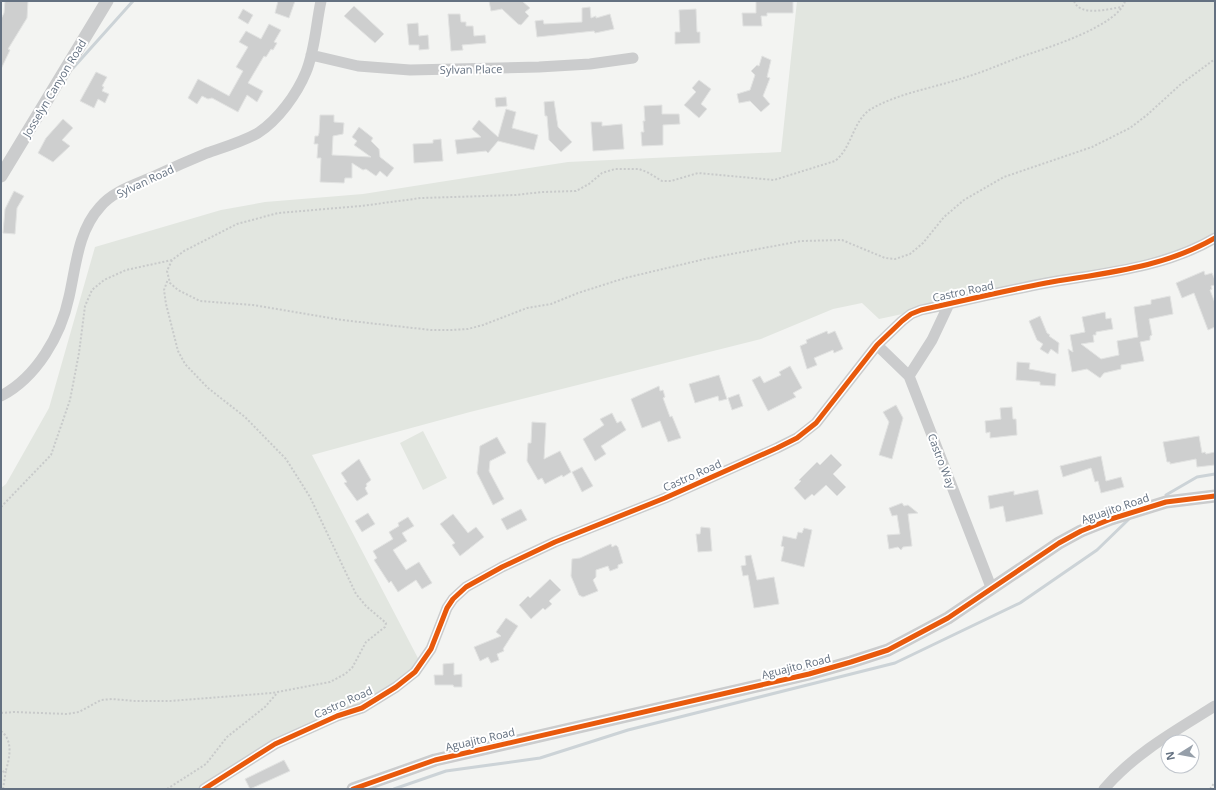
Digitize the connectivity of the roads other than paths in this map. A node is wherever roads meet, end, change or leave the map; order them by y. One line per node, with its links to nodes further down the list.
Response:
1 (107, 1): 5 (street, Josselyn Canyon Road)
2 (321, 1): 3 (street, Sylvan Road)
3 (311, 55): 4 (street, Sylvan Place); 10 (street, Sylvan Road)
4 (632, 58)
5 (1, 176)
6 (1215, 238): 7 (street, Castro Road)
7 (948, 304): 8 (street, Castro Road); 9 (street)
8 (877, 345): 9 (street, Castro Way); 14 (street, Castro Road)
9 (910, 376): 12 (street, Castro Way)
10 (1, 396)
11 (1215, 496): 12 (street, Aguajito Road)
12 (991, 587): 15 (street, Aguajito Road)
13 (1215, 706): 16 (street)
14 (204, 789)
15 (353, 789)
16 (1104, 789)

